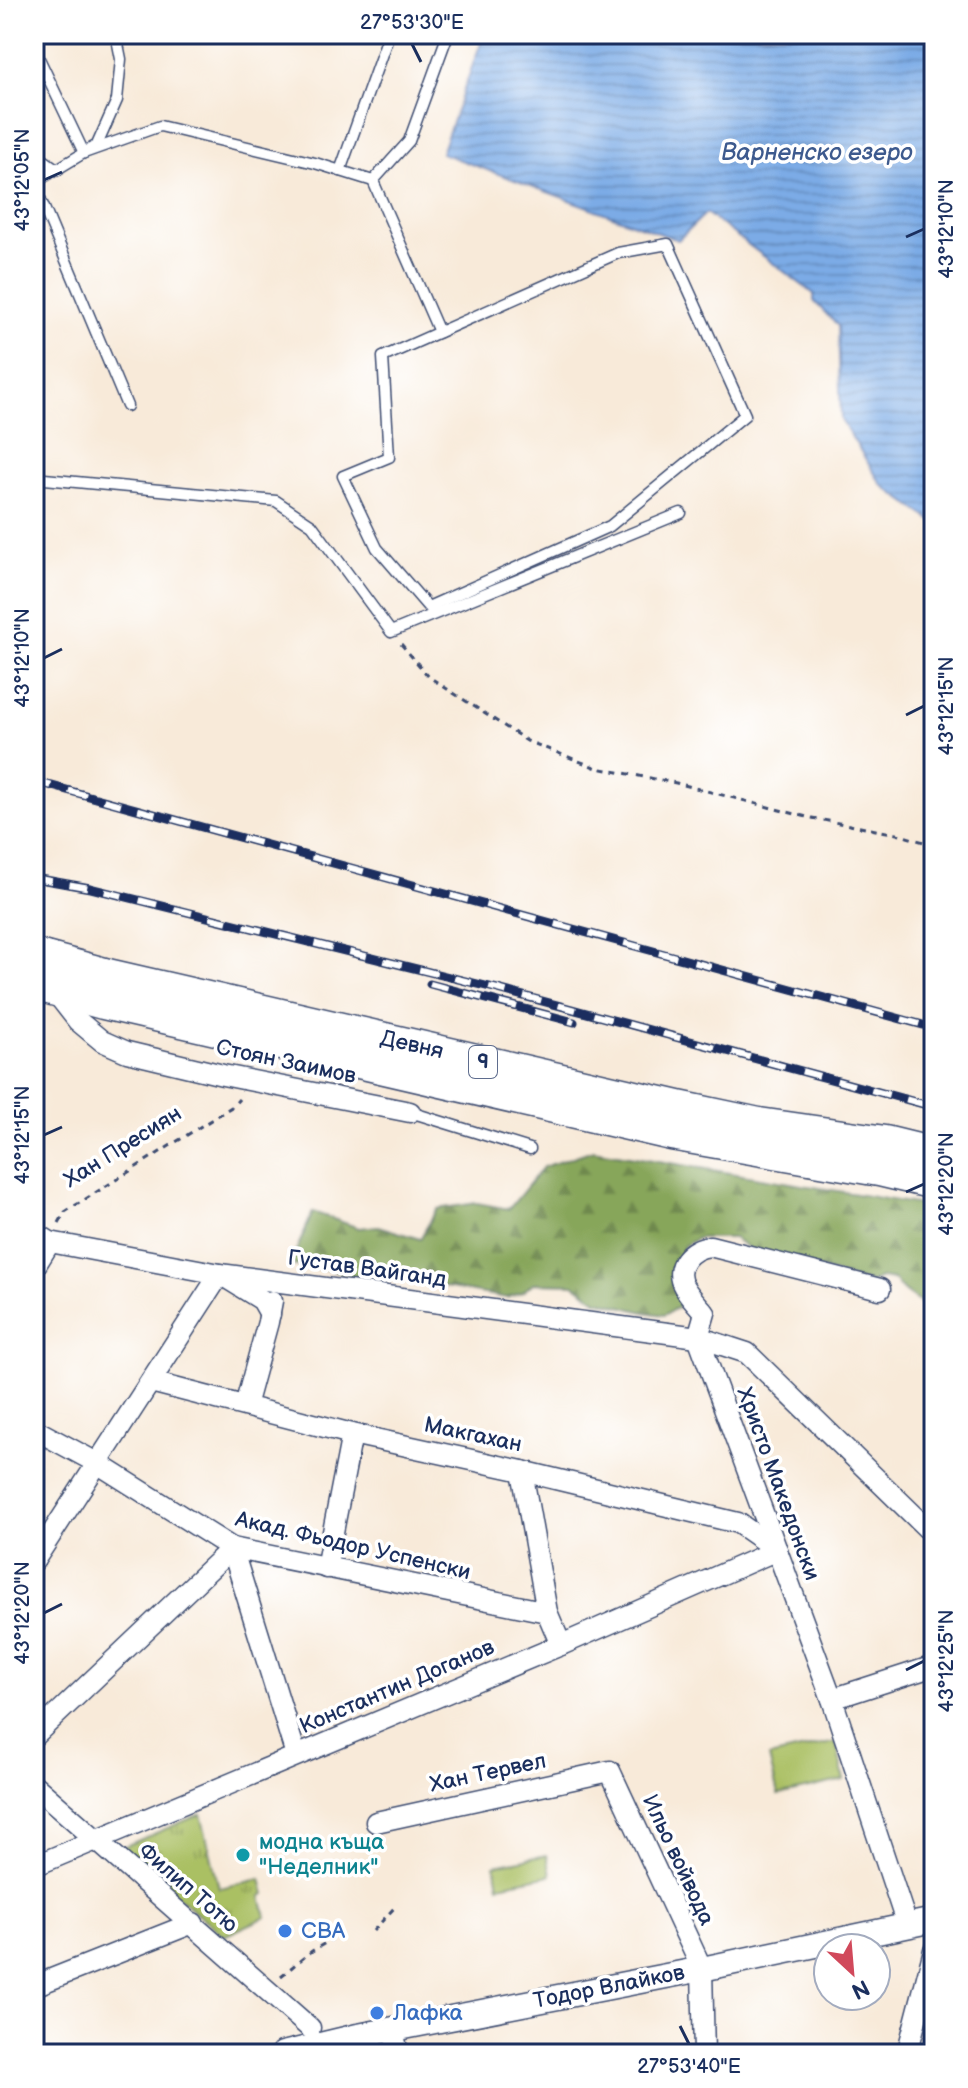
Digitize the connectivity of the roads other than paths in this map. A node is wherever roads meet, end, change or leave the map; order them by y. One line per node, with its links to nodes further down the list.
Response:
1 (116, 34): 6 (lane)
2 (389, 34): 8 (lane)
3 (448, 34): 9 (lane)
4 (34, 48): 6 (lane)
5 (34, 153): 7 (lane)
6 (84, 153): 7 (lane); 8 (lane)
7 (58, 170): 10 (lane)
8 (340, 171): 9 (lane)
9 (373, 181): 11 (lane)
10 (34, 183): 12 (lane)
11 (439, 332): 11 (lane)
12 (127, 406)
13 (34, 478): 14 (lane)
14 (681, 513)
15 (34, 955): 19 (highway, Девня / 9)
16 (43, 987): 17 (street, Стоян Заимов); 20 (highway, Девня / 9)
17 (410, 1112): 18 (lane, Стоян Заимов)
18 (530, 1149)
19 (934, 1154)
20 (934, 1183)
21 (42, 1237): 22 (street); 23 (street, Густав Вайганд)
22 (34, 1268)
23 (220, 1274): 24 (street, Густав Вайганд); 26 (street); 28 (street)
24 (274, 1281): 26 (street); 27 (street, Густав Вайганд)
25 (880, 1289): 27 (street, Христо Македонски)
26 (270, 1314): 29 (street)
27 (698, 1337): 34 (street, Густав Вайганд); 36 (street, Христо Македонски)
28 (151, 1382): 29 (street, Макгахан); 32 (street)
29 (245, 1406): 31 (street, Макгахан)
30 (34, 1429): 32 (street, Акад. Фьодор Успенски)
31 (352, 1434): 33 (street, Макгахан); 38 (street)
32 (97, 1463): 35 (street, Акад. Фьодор Успенски); 37 (street)
33 (522, 1471): 36 (street, Макгахан); 39 (street)
34 (934, 1535)
35 (232, 1548): 38 (street, Акад. Фьодор Успенски); 43 (street); 44 (street)
36 (777, 1550): 40 (street, Константин Доганов); 42 (street, Христо Македонски)
37 (34, 1561)
38 (326, 1568): 39 (street, Акад. Фьодор Успенски)
39 (547, 1612): 40 (street)
40 (561, 1645): 44 (street, Константин Доганов)
41 (934, 1666): 42 (street)
42 (832, 1699): 52 (street, Христо Македонски)
43 (34, 1736)
44 (296, 1755): 48 (street, Константин Доганов)
45 (610, 1771): 47 (street, Хан Тервел); 54 (street, Ильо войвода)
46 (34, 1785): 48 (street, Филип Тотю)
47 (376, 1822)
48 (96, 1842): 49 (street, Константин Доганов); 51 (street, Филип Тотю)
49 (34, 1866)
50 (934, 1920): 52 (street, Тодор Влайков)
51 (193, 1923): 55 (street); 56 (street, Филип Тотю)
52 (907, 1925): 54 (street, Тодор Влайков)
53 (934, 1950): 61 (street)
54 (702, 1969): 57 (street, Тодор Влайков); 60 (street)
55 (34, 1986)
56 (310, 2028)
57 (393, 2029): 58 (street, Тодор Влайков); 59 (street)
58 (283, 2054)
59 (398, 2054)
60 (704, 2054)
61 (907, 2054)

